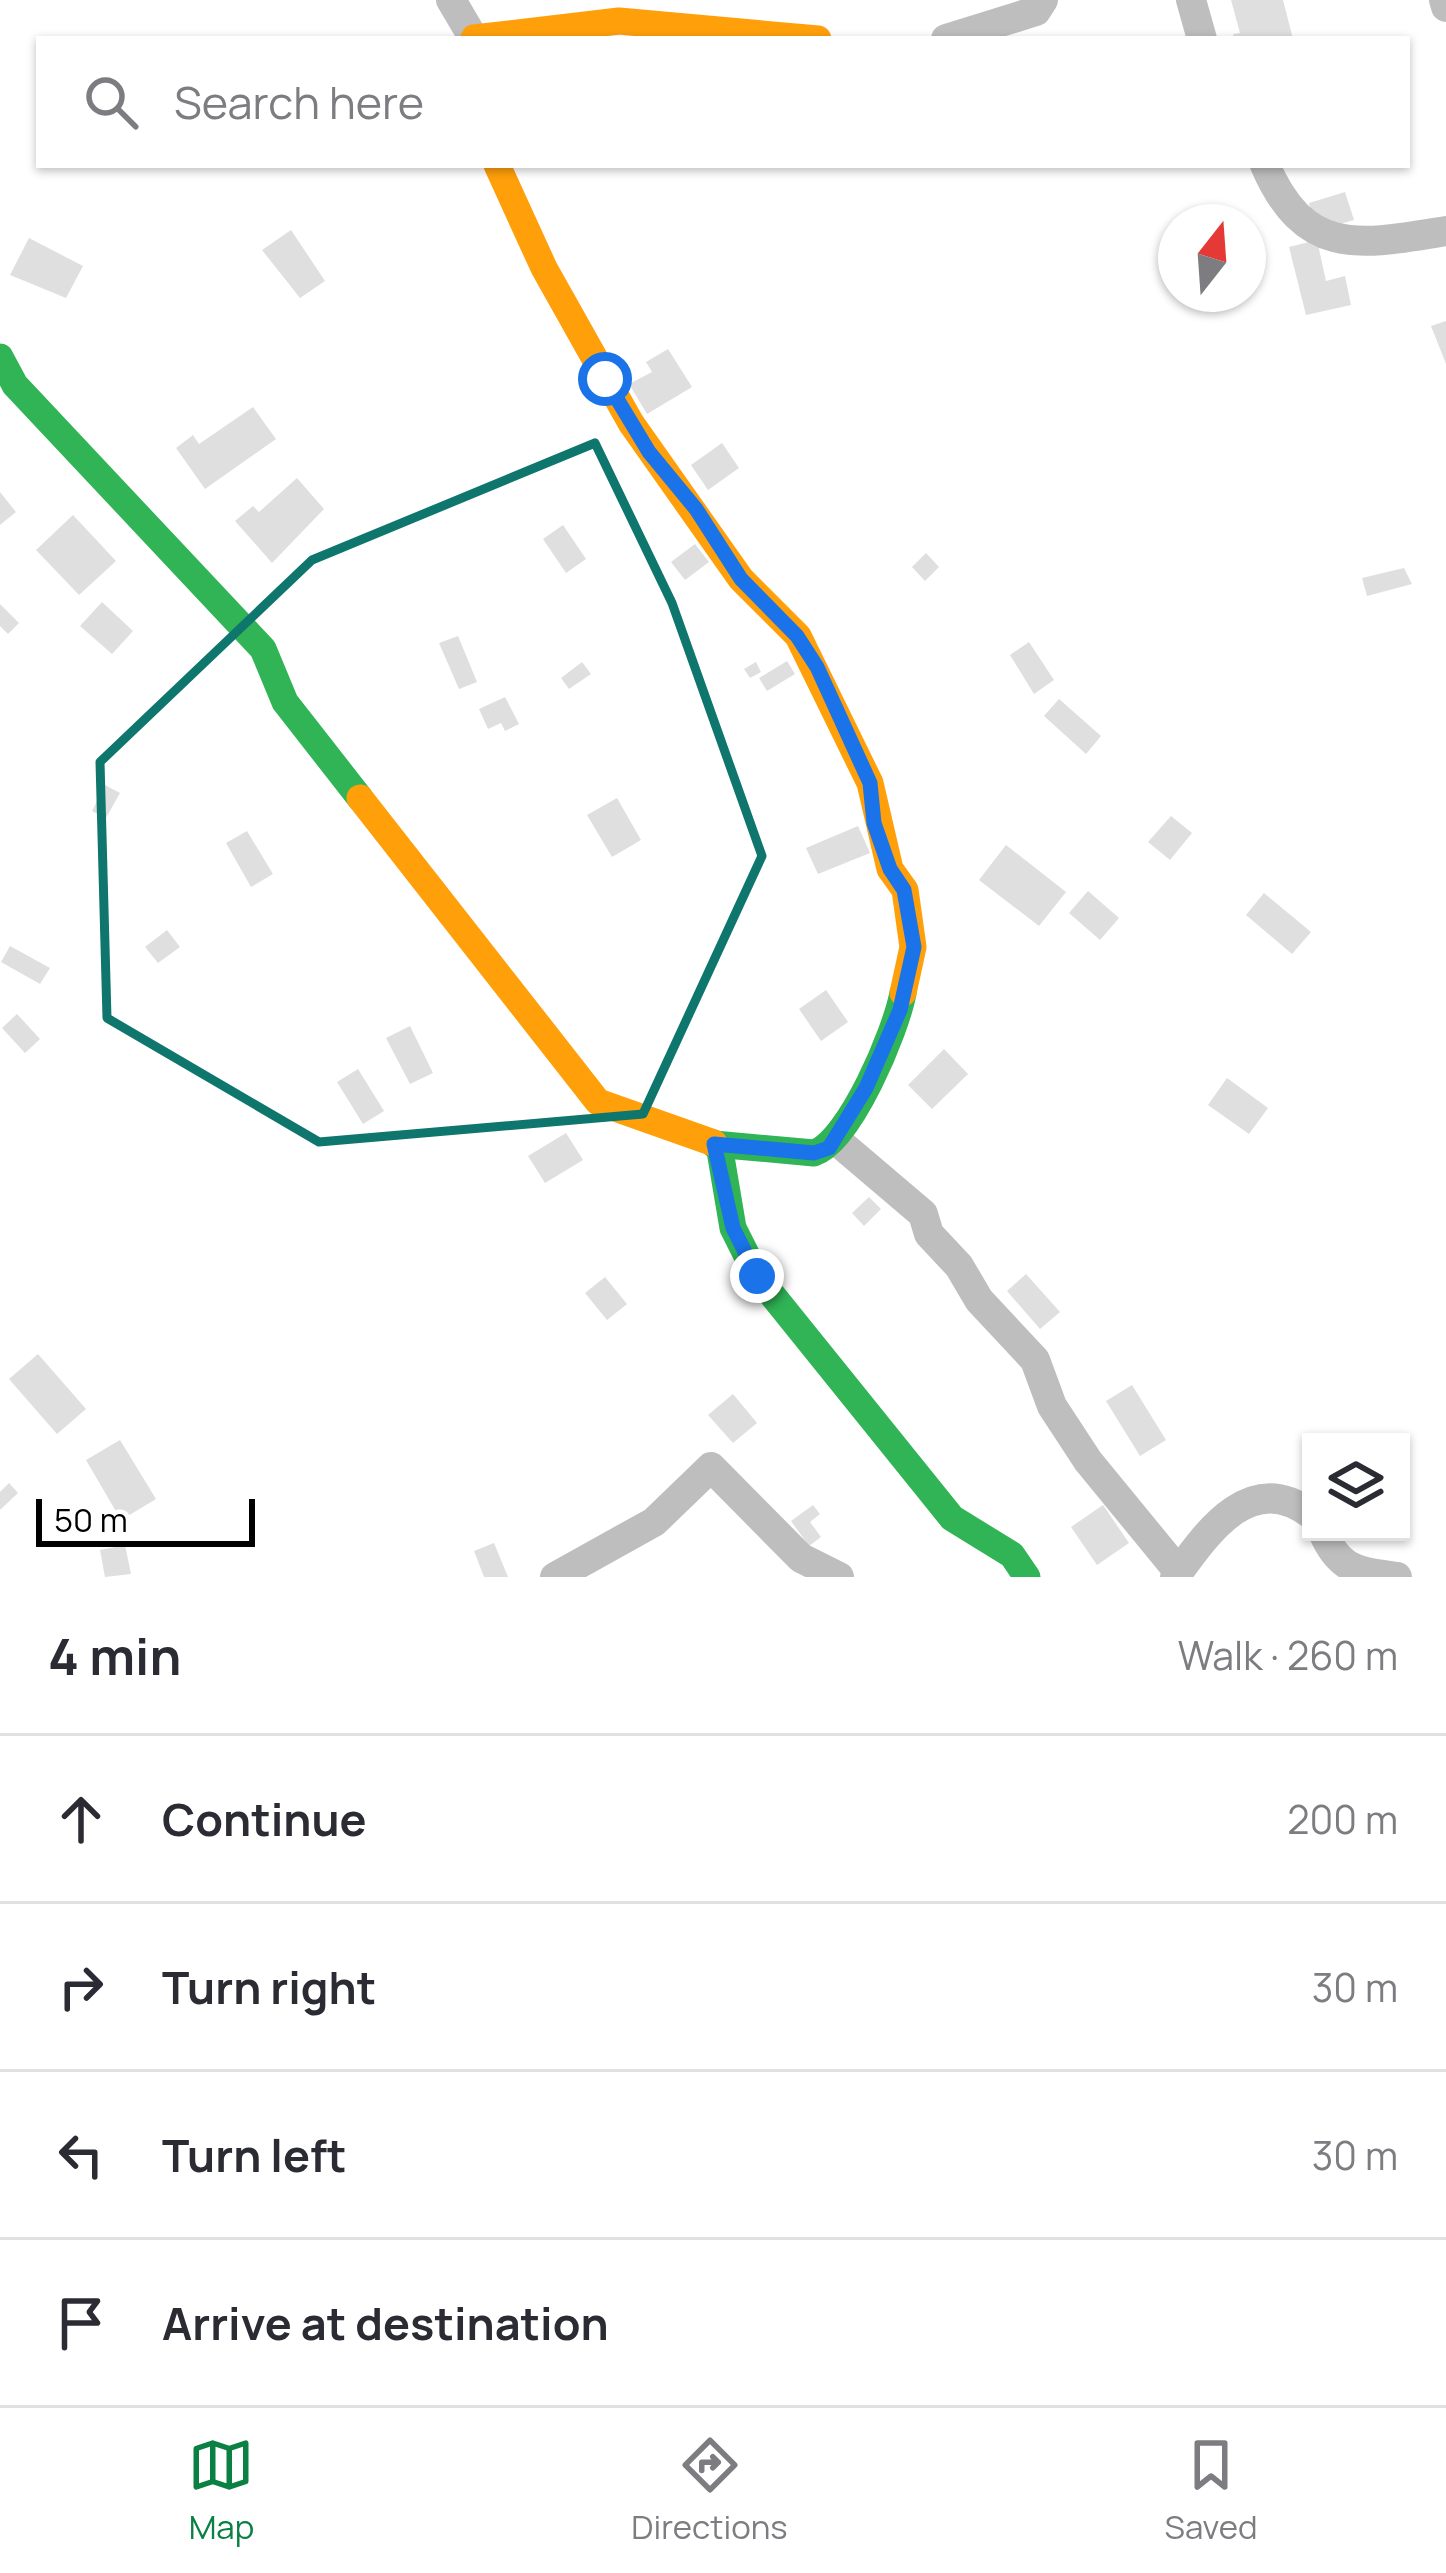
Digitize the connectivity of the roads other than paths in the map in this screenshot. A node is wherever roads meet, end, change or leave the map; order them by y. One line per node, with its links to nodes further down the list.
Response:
1 (451, 0): 4 (street)
2 (1043, 0): 7 (street)
3 (1191, 0): 8 (street)
4 (472, 36)
5 (498, 36): 6 (street)
6 (785, 36)
7 (955, 36)
8 (1201, 36)
9 (498, 168): 13 (street)
10 (1267, 168): 11 (street)
11 (1446, 231)
12 (0, 357): 14 (street)
13 (836, 1139): 14 (street); 17 (street)
14 (714, 1144): 20 (street)
15 (1302, 1510): 17 (street)
16 (1329, 1541): 21 (street)
17 (1177, 1574)
18 (555, 1577): 19 (street)
19 (839, 1577)
20 (1027, 1577)
21 (1396, 1577)

